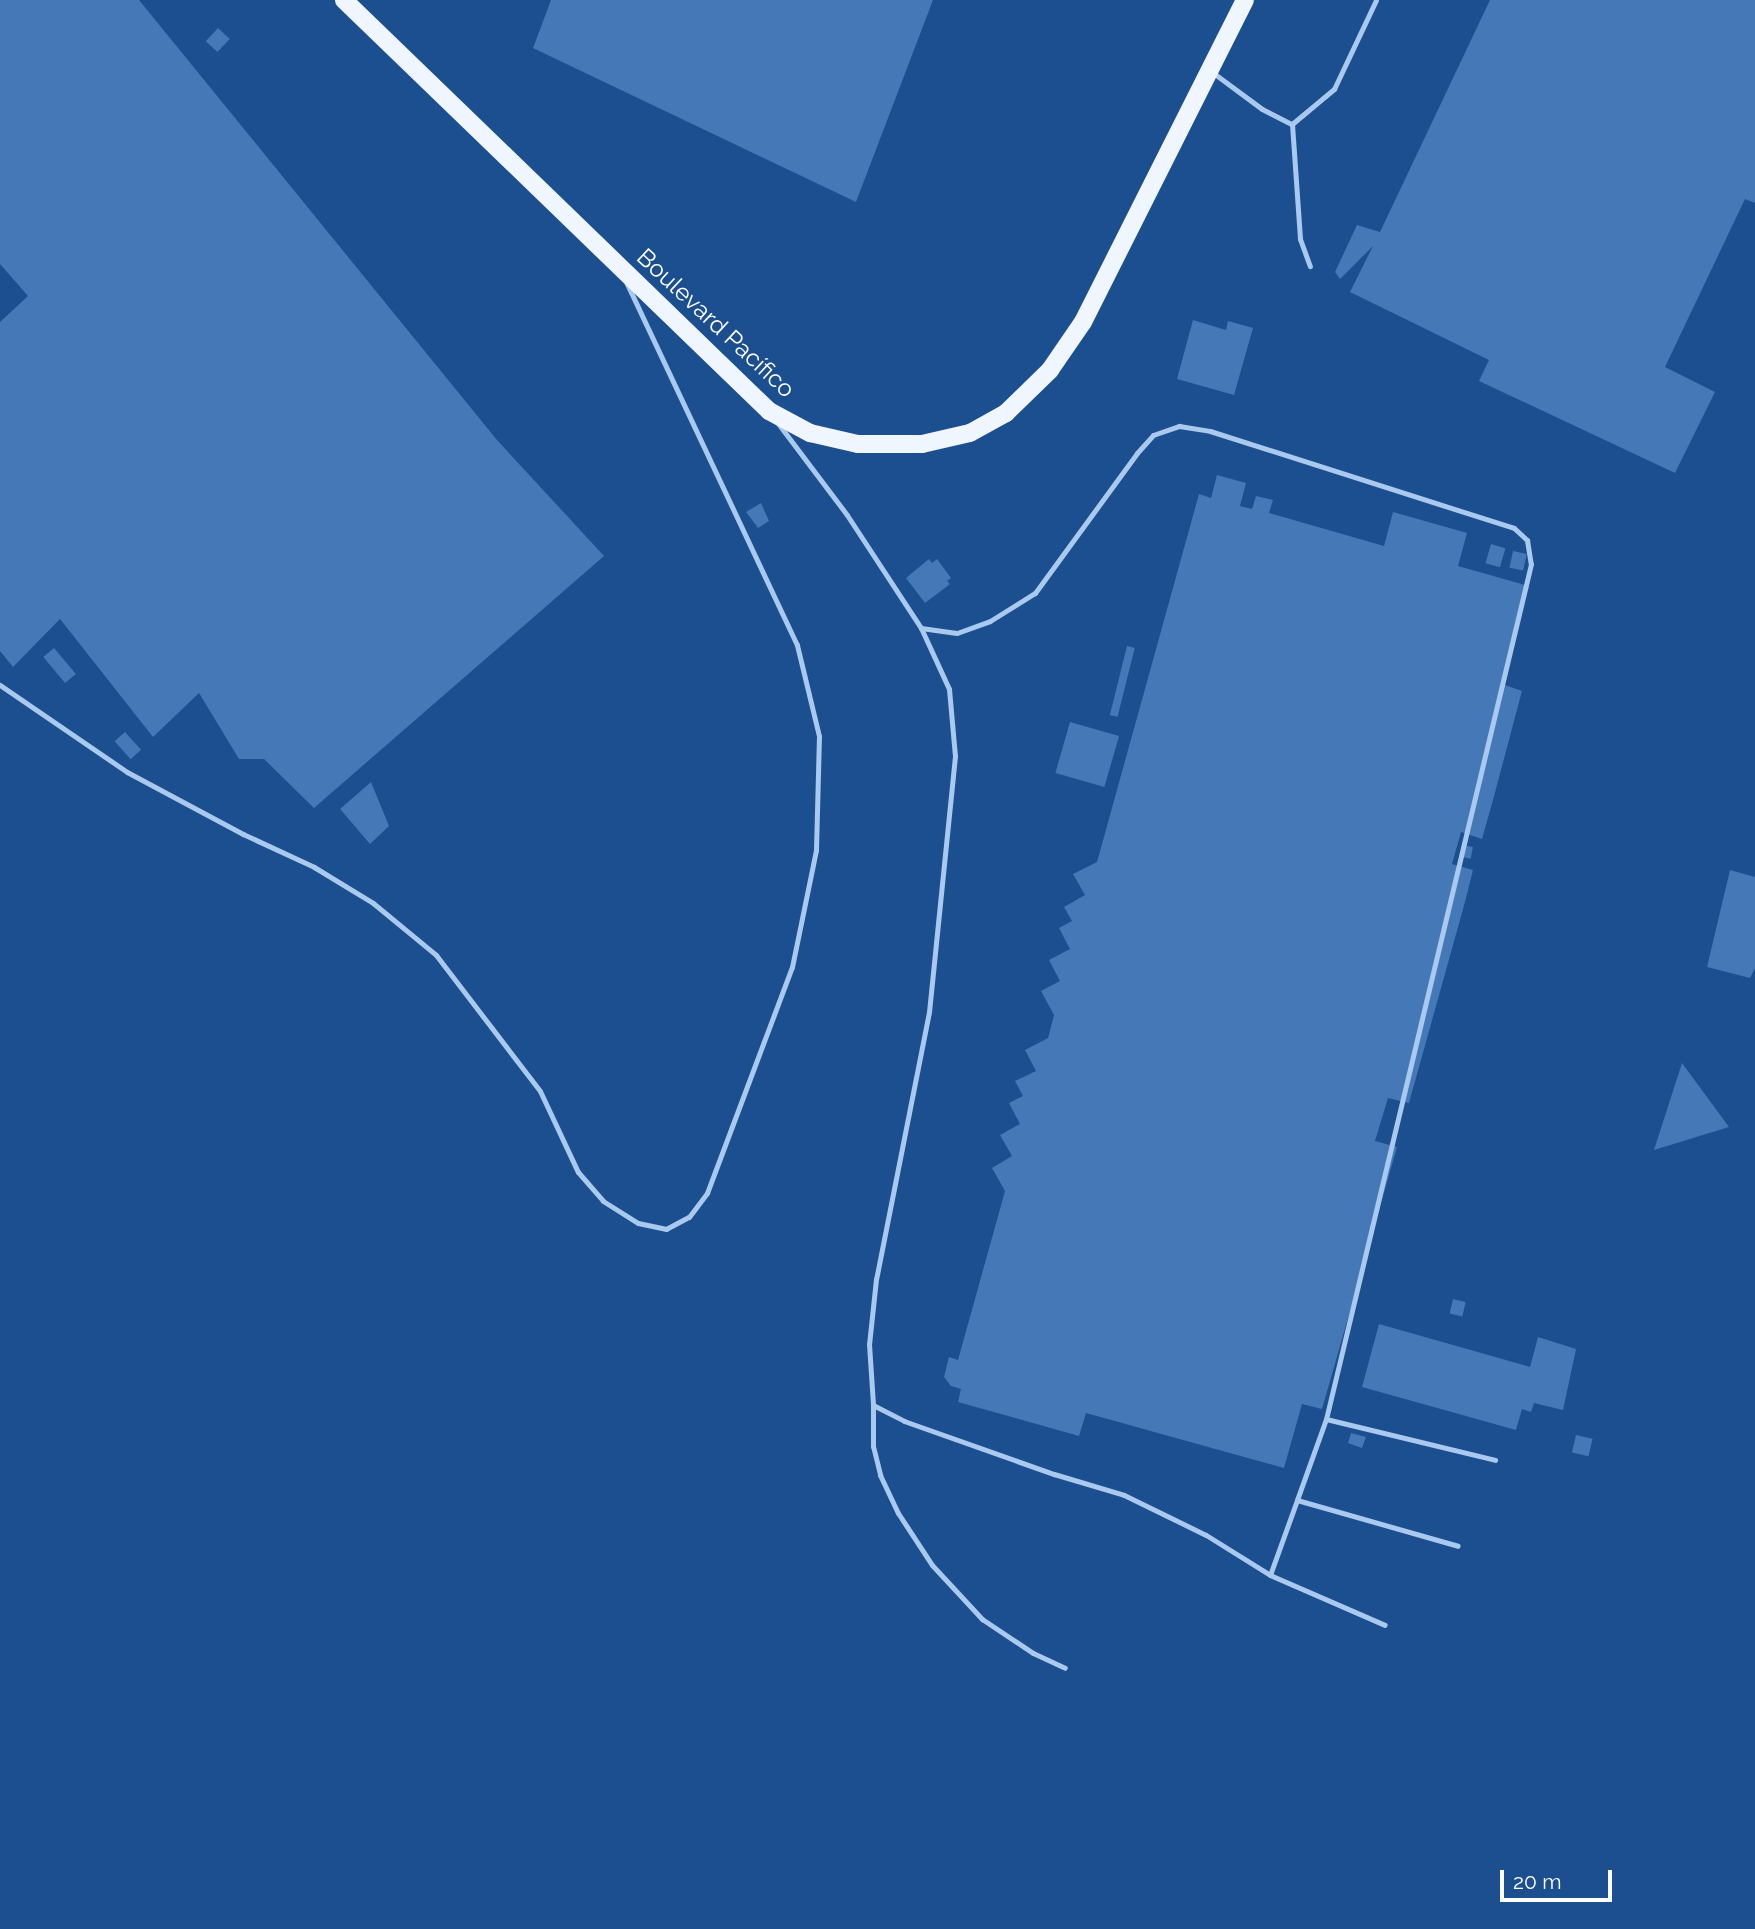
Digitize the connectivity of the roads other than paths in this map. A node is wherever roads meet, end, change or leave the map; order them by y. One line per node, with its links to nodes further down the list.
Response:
1 (344, 0): 7 (main road, Boulevard Pacífico)
2 (1245, 0): 4 (main road, Boulevard Pacífico)
3 (1376, 0): 5 (lane)
4 (1211, 71): 5 (lane); 8 (main road, Boulevard Pacífico)
5 (1292, 124): 6 (lane)
6 (1310, 266)
7 (620, 268): 8 (main road, Boulevard Pacífico); 10 (lane)
8 (769, 411): 9 (lane)
9 (921, 628): 11 (lane); 12 (lane)
10 (0, 685)
11 (873, 1405): 16 (lane); 18 (lane)
12 (1326, 1419): 13 (lane); 14 (lane)
13 (1495, 1460)
14 (1297, 1500): 15 (lane); 16 (lane)
15 (1458, 1546)
16 (1270, 1575): 17 (lane)
17 (1385, 1625)
18 (1065, 1668)

